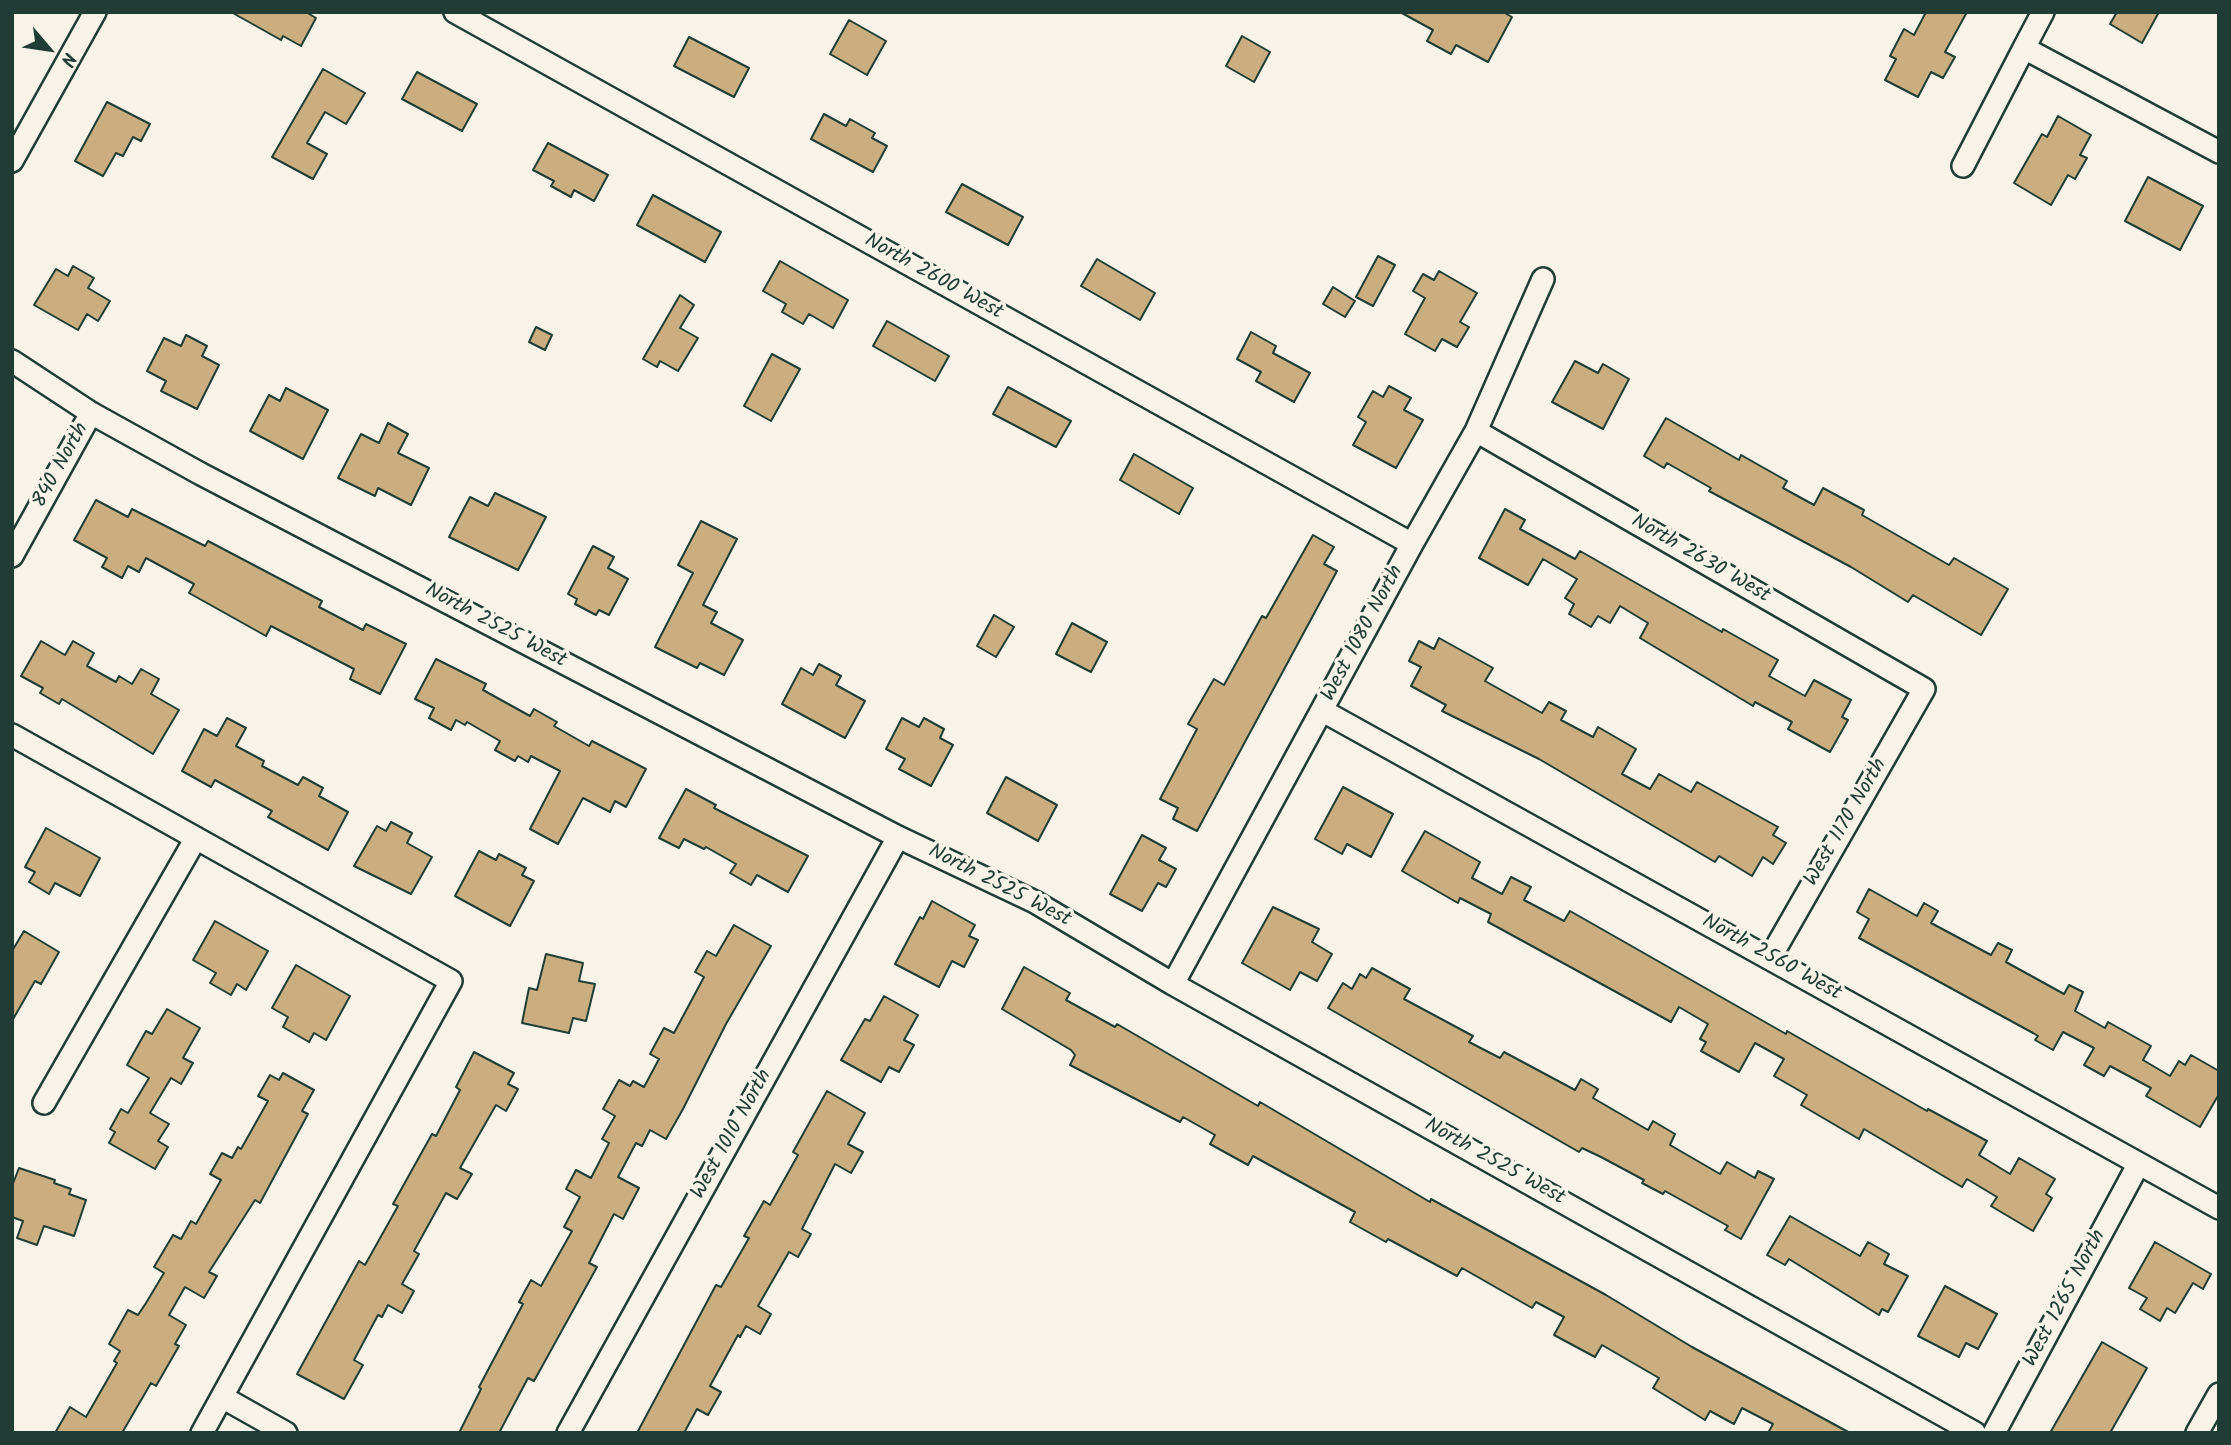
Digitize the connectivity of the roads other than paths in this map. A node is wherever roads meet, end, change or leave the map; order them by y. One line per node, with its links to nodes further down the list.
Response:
1 (95, 12): 6 (street)
2 (455, 12): 12 (street, North 2600 West)
3 (2043, 12): 4 (street)
4 (2024, 48): 5 (street); 7 (street)
5 (2219, 152)
6 (12, 162)
7 (1963, 166)
8 (1543, 279): 11 (street, West 1080 North)
9 (12, 361): 10 (street, North 2525 West)
10 (91, 414): 13 (street, 840 North); 17 (street, North 2525 West)
11 (1476, 431): 12 (street, West 1080 North); 14 (street, North 2630 West)
12 (1412, 544): 15 (street, West 1080 North)
13 (12, 556)
14 (1924, 689): 19 (street, West 1170 North)
15 (1323, 711): 19 (street, North 2560 West); 20 (street, West 1080 North)
16 (12, 735): 18 (street)
17 (898, 837): 20 (street, North 2525 West); 28 (street, West 1010 North)
18 (196, 838): 21 (street); 25 (street)
19 (1770, 958): 22 (street, North 2560 West)
20 (1173, 984): 29 (street, North 2525 West)
21 (44, 1103)
22 (2138, 1165): 23 (street, North 2560 West); 30 (street, West 1265 North)
23 (2219, 1208)
24 (2219, 1394): 31 (street)
25 (222, 1397): 26 (street); 27 (street)
26 (202, 1433)
27 (286, 1433)
28 (568, 1433)
29 (1975, 1433)
30 (1993, 1433)
31 (2197, 1433)

